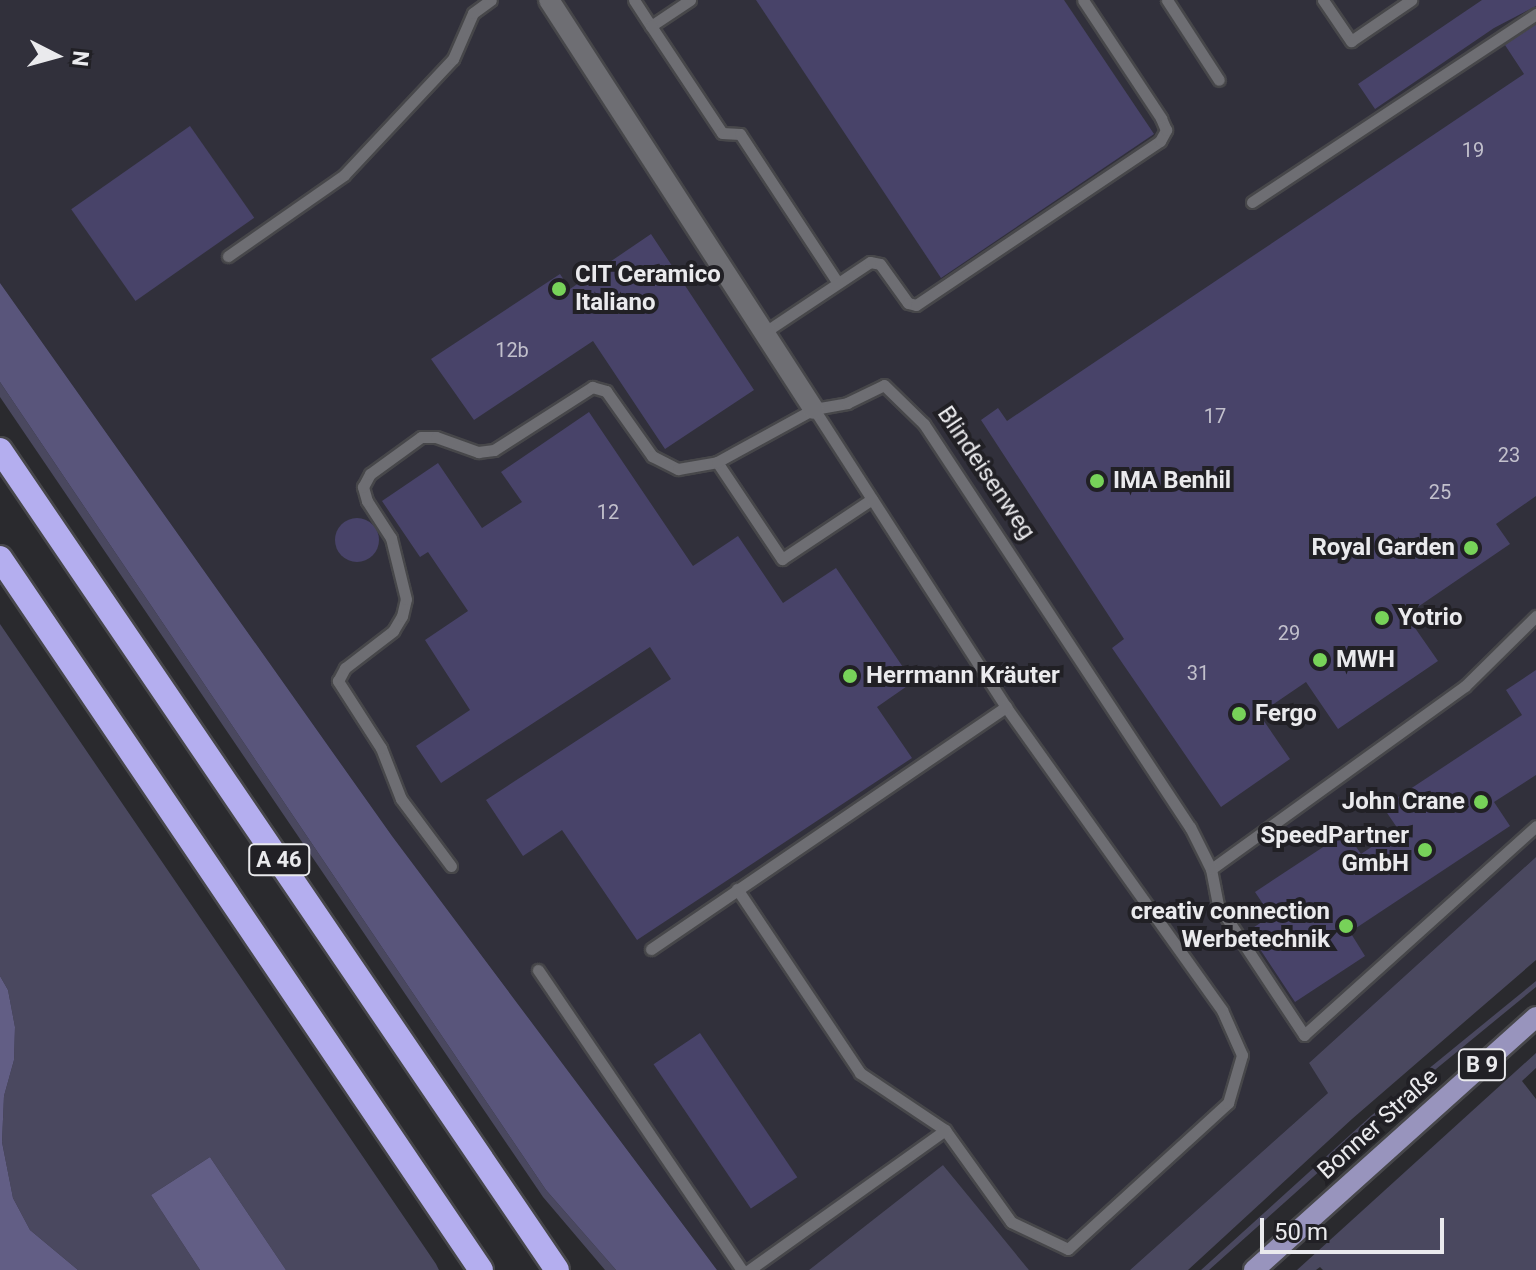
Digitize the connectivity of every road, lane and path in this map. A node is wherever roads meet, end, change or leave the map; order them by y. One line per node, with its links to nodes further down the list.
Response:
1 (491, 0): 13 (lane)
2 (549, 0): 15 (street)
3 (634, 0): 10 (lane)
4 (690, 0): 10 (lane)
5 (1083, 0): 14 (lane)
6 (1167, 0): 11 (lane)
7 (1323, 0): 8 (lane)
8 (1411, 0)
9 (1536, 14): 12 (lane)
10 (651, 26): 14 (lane)
11 (1219, 80)
12 (1252, 202)
13 (228, 256)
14 (838, 283): 15 (lane)
15 (765, 332): 16 (street)
16 (814, 409): 18 (lane); 19 (lane); 25 (lane, Blindeisenweg)
17 (0, 450): 32 (highway, A 46)
18 (717, 462): 19 (lane); 24 (lane)
19 (872, 499): 22 (lane)
20 (0, 558): 31 (highway, A 46)
21 (1536, 616): 25 (lane)
22 (1006, 707): 26 (lane); 30 (lane)
23 (1536, 826): 25 (lane, Blindeisenweg)
24 (451, 866)
25 (1211, 869)
26 (737, 889): 27 (lane); 30 (lane)
27 (651, 949)
28 (538, 970): 33 (lane)
29 (1536, 1017): 35 (main road, Bonner Straße / B 9)
30 (945, 1130): 34 (lane)
31 (481, 1270)
32 (557, 1270)
33 (742, 1270)
34 (749, 1270)
35 (1254, 1270)

